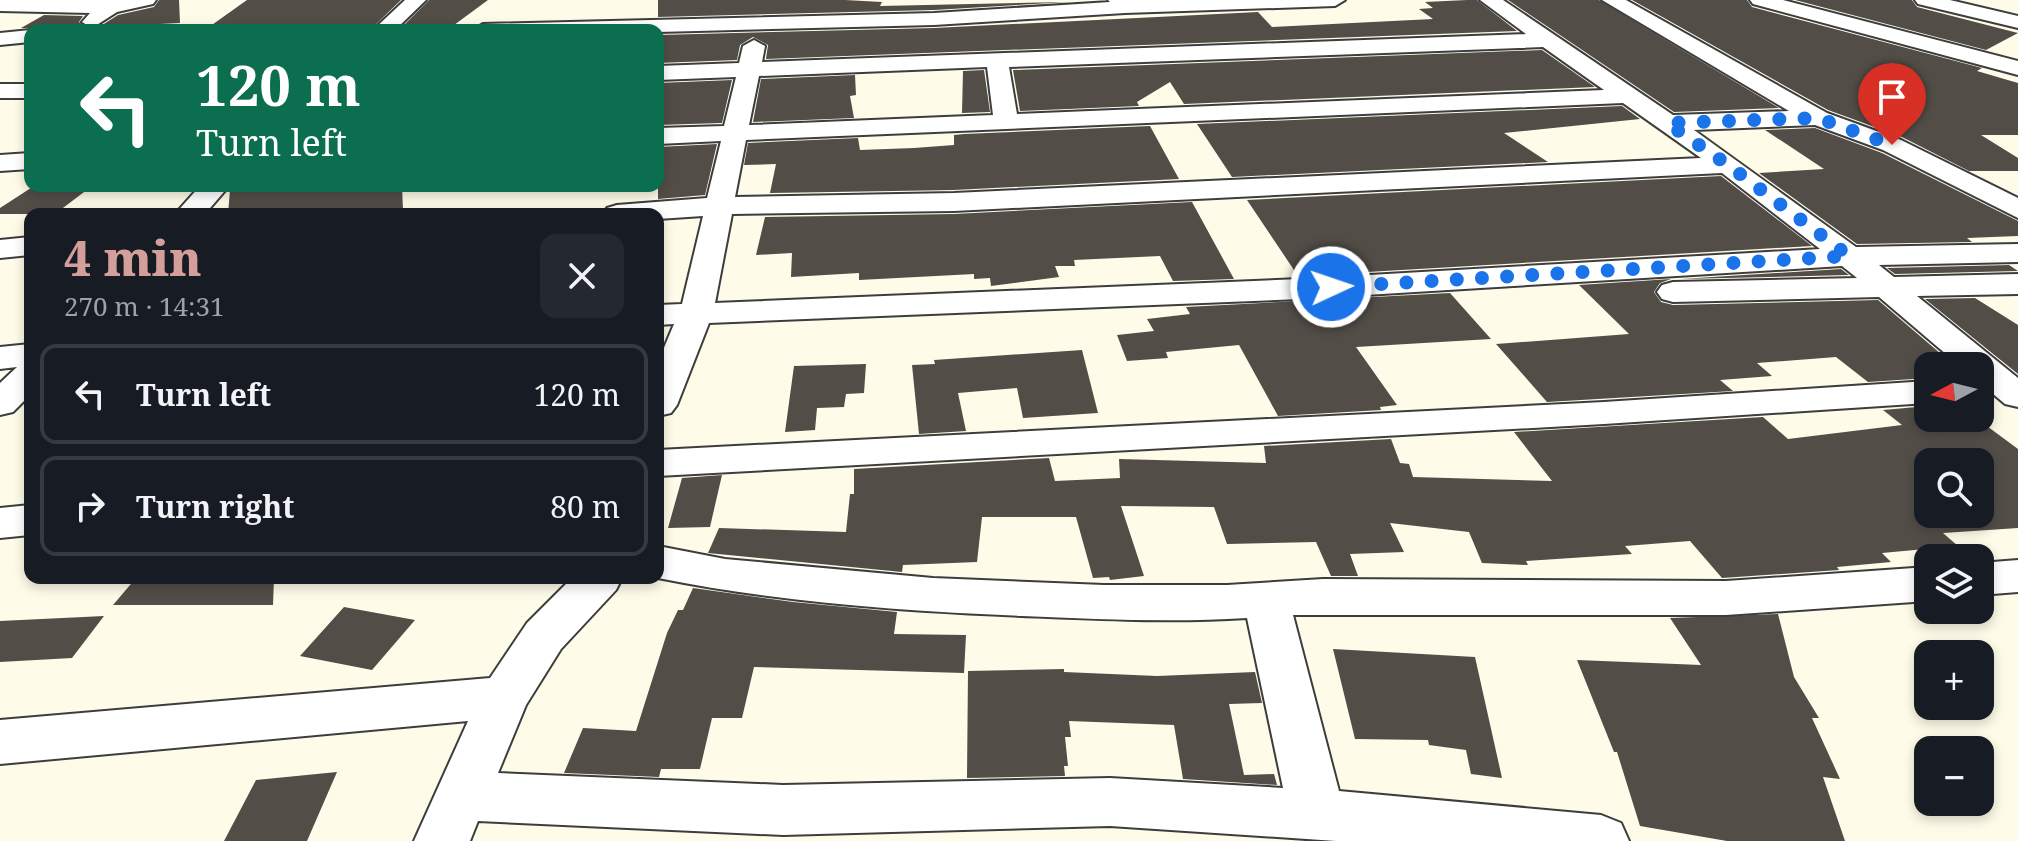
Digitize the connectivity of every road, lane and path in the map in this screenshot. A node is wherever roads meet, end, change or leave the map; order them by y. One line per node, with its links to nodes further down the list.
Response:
1 (146, 0): 12 (street)
2 (416, 0): 19 (street)
3 (891, 0): 16 (street)
4 (1335, 0): 9 (street)
5 (1490, 0): 25 (street)
6 (1612, 0): 33 (street)
7 (1760, 0): 27 (street)
8 (1925, 0): 17 (street)
9 (1122, 3): 11 (street)
10 (0, 5): 12 (street)
11 (1026, 6): 16 (street)
12 (110, 8): 18 (street)
13 (530, 10): 20 (street)
14 (620, 10): 21 (street)
15 (759, 12): 16 (street); 22 (street); 28 (street)
16 (882, 21)
17 (2018, 22)
18 (88, 24)
19 (390, 24)
20 (515, 24)
21 (607, 24)
22 (648, 24)
23 (24, 37): 24 (street)
24 (1, 39)
25 (1549, 40): 26 (street); 32 (street)
26 (997, 60): 28 (street); 34 (street)
27 (2018, 68)
28 (750, 70): 29 (street); 36 (street)
29 (664, 73)
30 (0, 91): 31 (street)
31 (24, 91)
32 (1628, 96): 34 (street); 35 (street)
33 (1818, 118): 35 (street); 44 (street)
34 (1006, 122): 36 (street)
35 (1667, 123): 40 (street)
36 (733, 134): 37 (street); 42 (street)
37 (664, 136)
38 (24, 161): 39 (street)
39 (0, 163)
40 (1728, 165): 42 (street); 49 (street)
41 (209, 192): 43 (street)
42 (719, 206): 45 (street); 51 (street)
43 (195, 208)
44 (2018, 209)
45 (664, 210)
46 (24, 247): 47 (street)
47 (0, 249)
48 (2018, 253): 49 (street)
49 (1849, 256): 51 (street); 60 (street)
50 (2018, 284): 53 (street)
51 (696, 313): 52 (street); 59 (street)
52 (664, 315)
53 (664, 315)
54 (24, 330): 55 (street)
55 (0, 331)
56 (24, 356): 57 (street)
57 (0, 358)
58 (24, 380): 62 (street)
59 (664, 390)
60 (2001, 391)
61 (1914, 393): 63 (street)
62 (0, 404)
63 (664, 463)
64 (24, 521): 65 (street)
65 (0, 523)
66 (664, 563): 71 (street)
67 (2018, 576): 68 (street)
68 (1994, 578)
69 (594, 584): 72 (street)
70 (1914, 585): 71 (street)
71 (1266, 599): 74 (street)
72 (504, 697): 73 (street); 75 (street)
73 (0, 742)
74 (1317, 815): 75 (street); 76 (street)
75 (451, 819)
76 (1601, 841)

